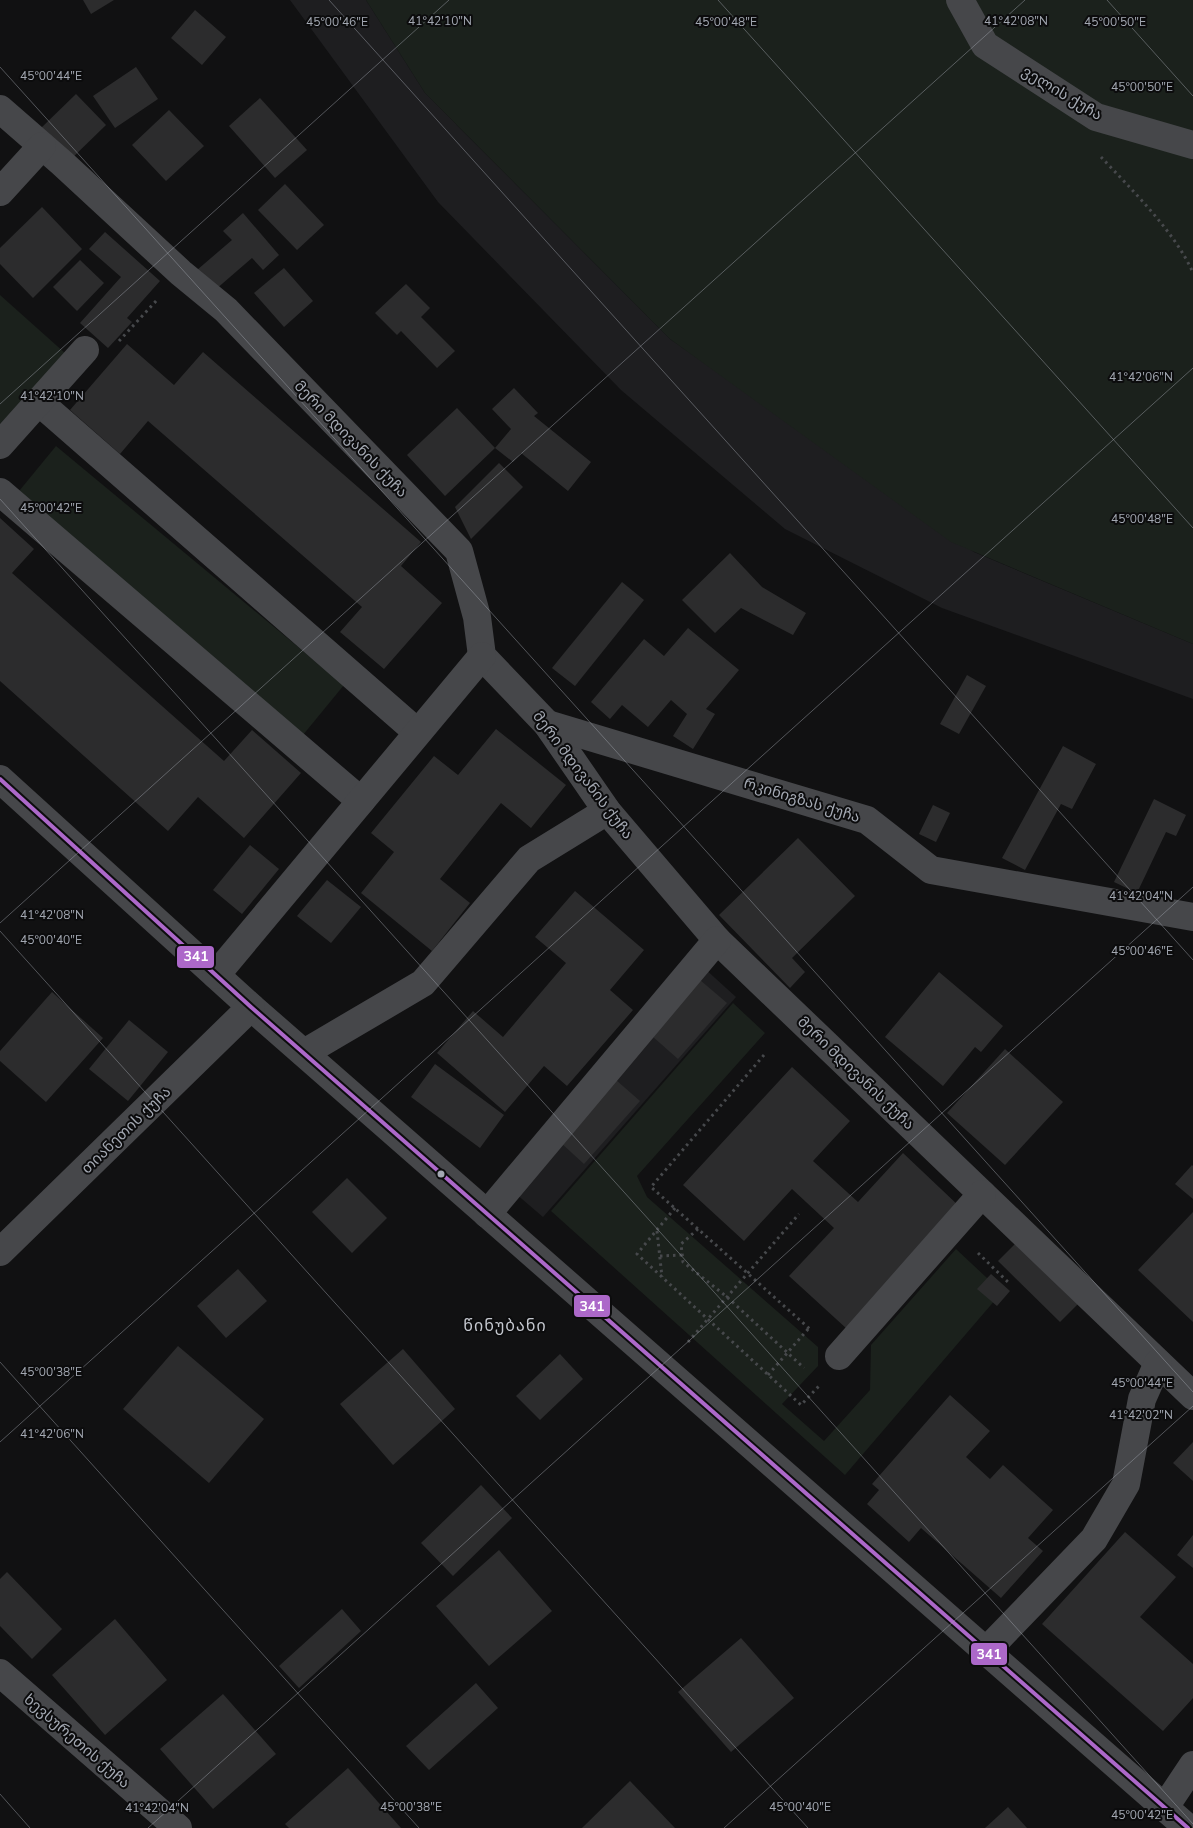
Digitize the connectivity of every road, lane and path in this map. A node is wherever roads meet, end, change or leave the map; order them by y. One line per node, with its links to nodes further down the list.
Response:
1 (960, 0): 3 (street, ველის ქუჩა)
2 (0, 109): 4 (street, მერი მდივანის ქუჩა)
3 (1193, 145)
4 (42, 146): 6 (street); 7 (street, მერი მდივანის ქუჩა)
5 (1096, 152): 8 (path)
6 (0, 192)
7 (181, 273): 9 (path); 13 (street, მერი მდივანის ქუჩა)
8 (1193, 273)
9 (85, 350): 10 (street)
10 (39, 402): 11 (street); 15 (street)
11 (0, 445)
12 (0, 492): 17 (street)
13 (482, 656): 14 (street, მერი მდივანის ქუჩა); 15 (street)
14 (547, 724): 18 (street, მერი მდივანის ქუჩა); 19 (street, რკინიგზას ქუჩა)
15 (417, 732): 17 (street)
16 (0, 779): 21 (street)
17 (361, 801): 21 (street)
18 (607, 811): 20 (street, მერი მდივანის ქუჩა); 23 (street)
19 (1193, 917)
20 (717, 940): 25 (street, მერი მდივანის ქუჩა); 27 (street)
21 (216, 975): 22 (street)
22 (252, 1007): 23 (street); 32 (street, თიანეთის ქუჩა)
23 (304, 1053): 27 (street)
24 (764, 1055): 26 (path)
25 (982, 1194): 29 (street); 43 (street, მერი მდივანის ქუჩა)
26 (676, 1208): 30 (path); 31 (path)
27 (488, 1214): 44 (street)
28 (799, 1214): 35 (path)
29 (952, 1228): 37 (path); 42 (street)
30 (698, 1229): 33 (path); 35 (path)
31 (657, 1230): 34 (path); 36 (path)
32 (0, 1252)
33 (682, 1255): 34 (path); 38 (path)
34 (660, 1256): 36 (path)
35 (747, 1273): 38 (path); 40 (path)
36 (662, 1278): 39 (path)
37 (1010, 1284)
38 (727, 1297): 39 (path); 41 (path)
39 (707, 1320): 44 (path); 45 (path)
40 (809, 1328): 41 (path); 42 (path)
41 (788, 1353): 45 (path); 46 (path)
42 (839, 1356): 46 (path)
43 (1158, 1363): 47 (street, მერი მდივანის ქუჩა); 48 (street)
44 (664, 1369): 48 (street)
45 (768, 1375): 46 (path)
46 (821, 1384)
47 (1193, 1396)
48 (986, 1651): 51 (street)
49 (0, 1673): 52 (street, ხევსურეთის ქუჩა)
50 (1193, 1765): 51 (street)
51 (1165, 1807): 53 (street)
52 (178, 1828)
53 (1188, 1828)

